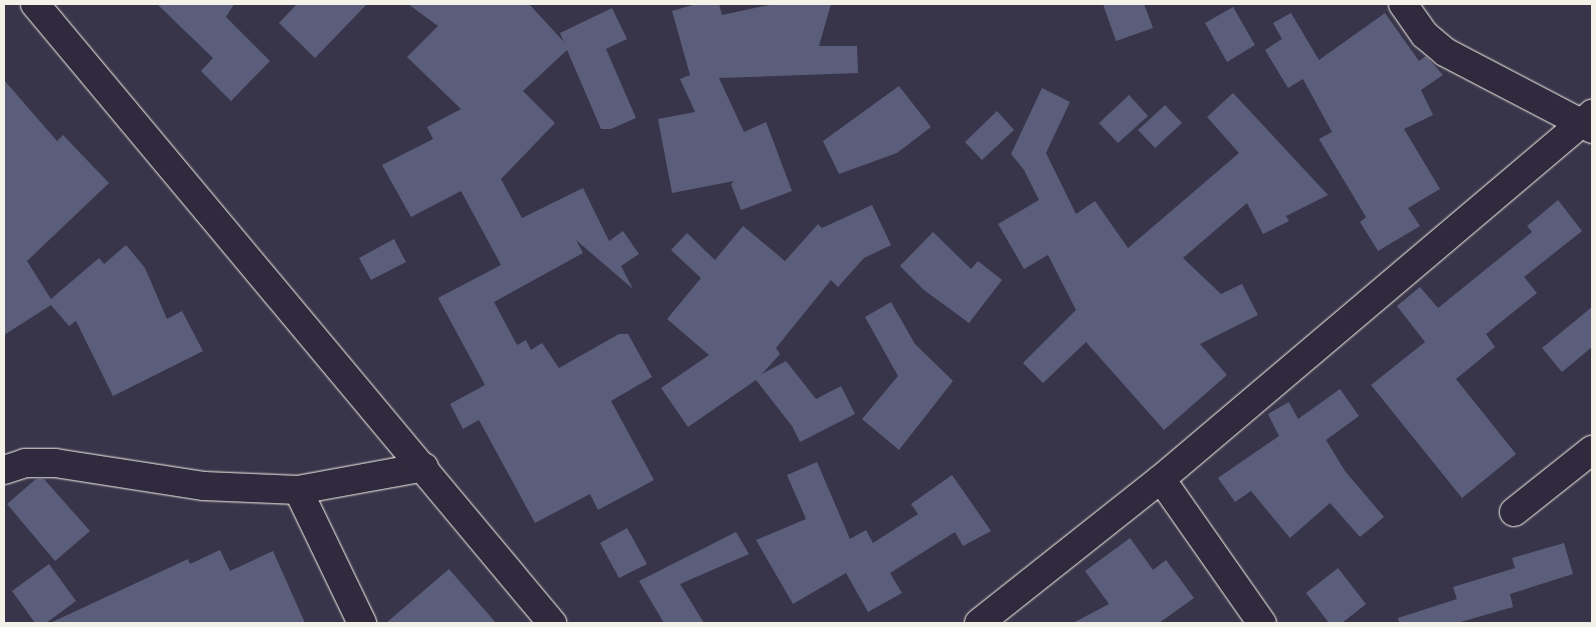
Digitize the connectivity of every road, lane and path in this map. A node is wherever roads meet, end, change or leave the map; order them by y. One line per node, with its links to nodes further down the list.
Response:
1 (34, 4): 5 (street)
2 (1403, 4): 3 (street)
3 (1589, 122): 7 (street)
4 (1592, 450): 9 (street)
5 (424, 467): 8 (street); 11 (street)
6 (4, 470): 8 (street)
7 (1161, 480): 12 (street); 13 (street)
8 (298, 490): 10 (street)
9 (1514, 512)
10 (362, 623)
11 (552, 623)
12 (979, 623)
13 (1262, 623)

